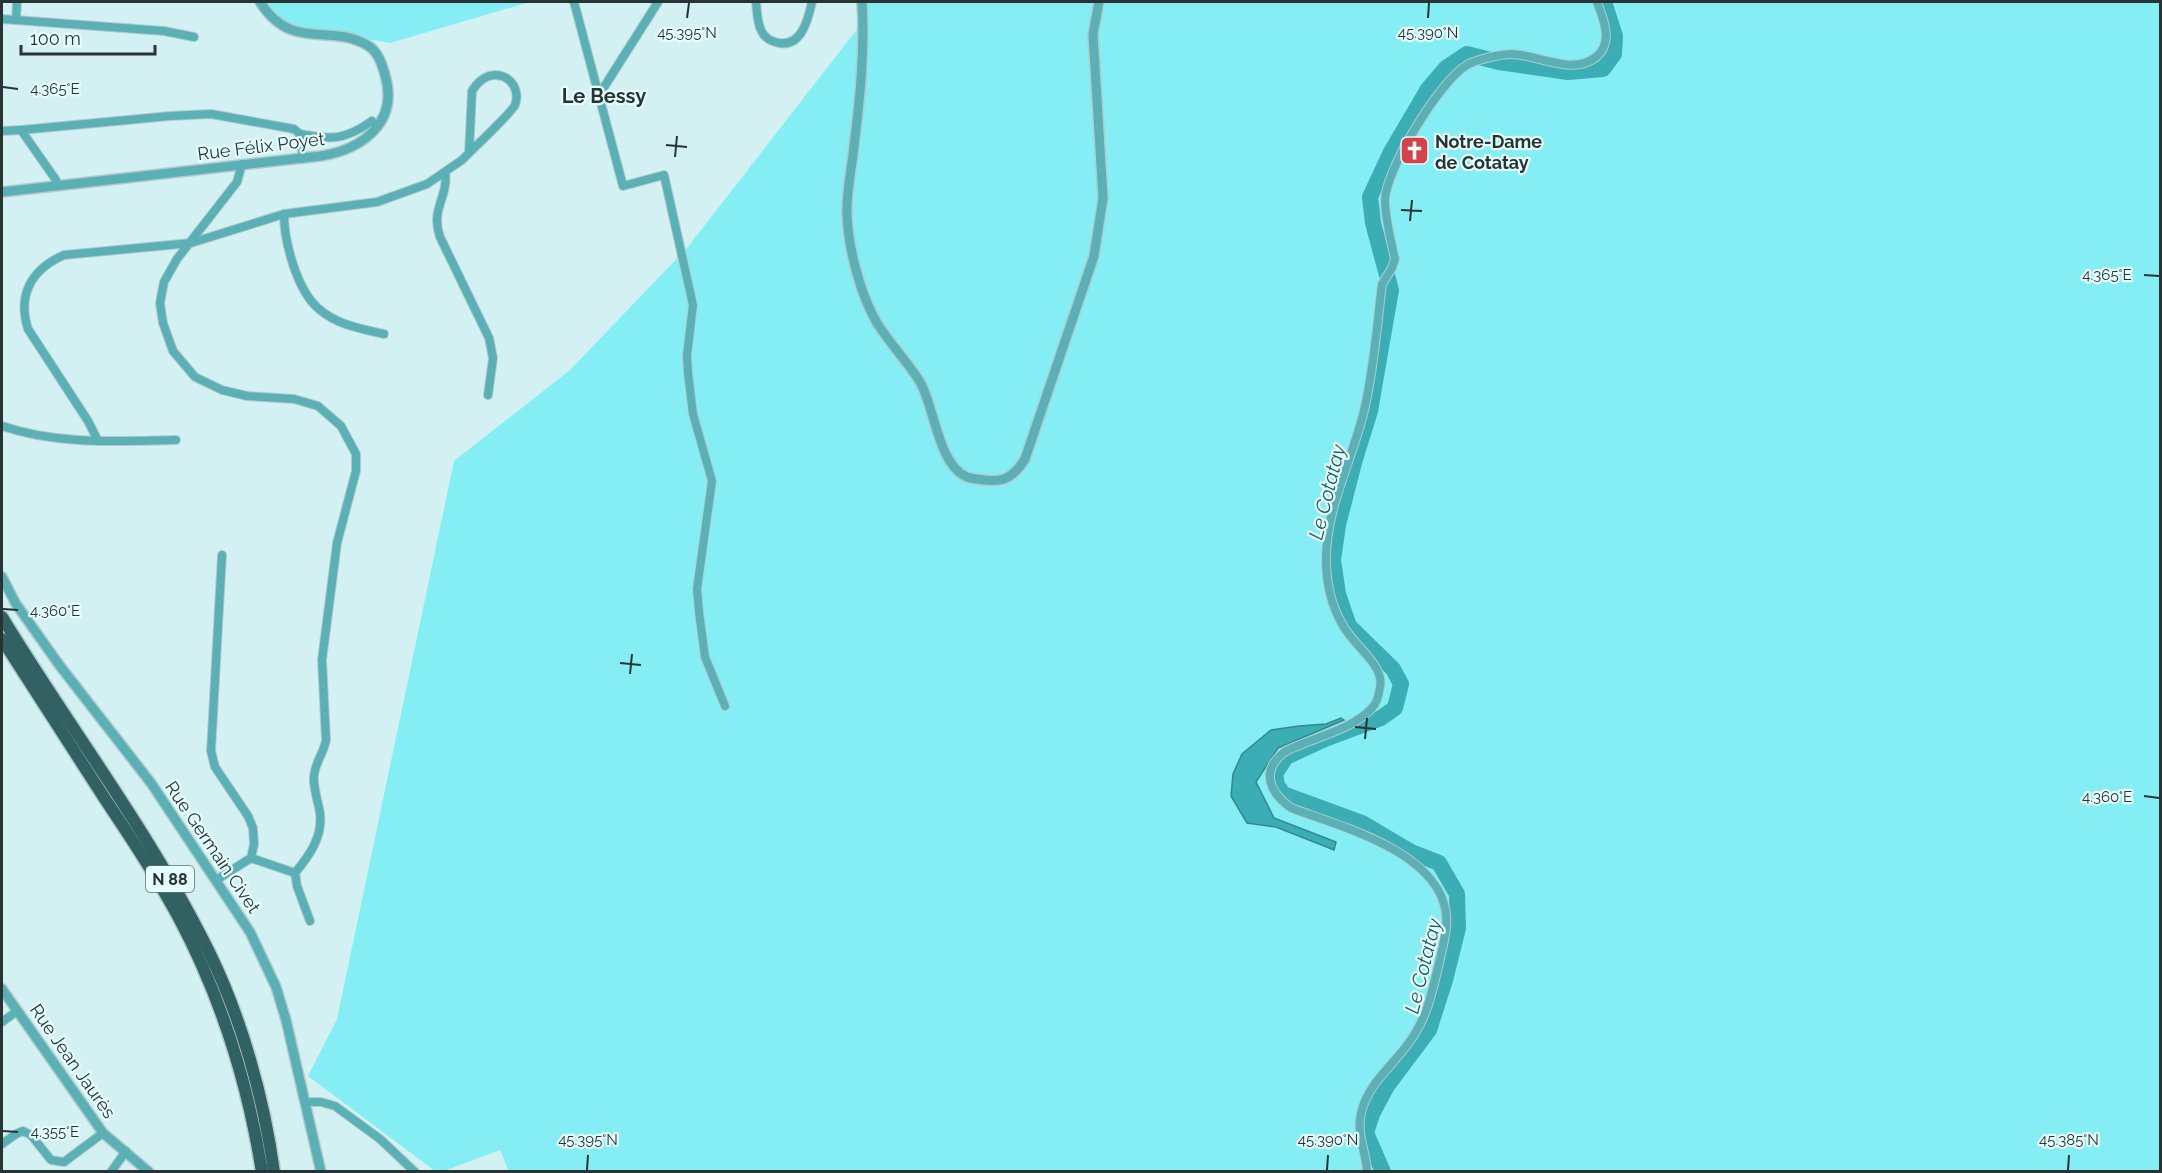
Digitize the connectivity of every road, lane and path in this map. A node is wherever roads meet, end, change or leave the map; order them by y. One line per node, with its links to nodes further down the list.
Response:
1 (17, 2): 11 (street)
2 (260, 2): 19 (street, Rue Félix Poyet)
3 (574, 2): 13 (street)
4 (658, 2): 13 (street)
5 (756, 2): 6 (street)
6 (812, 2)
7 (862, 2): 8 (street)
8 (1099, 2)
9 (1598, 2): 53 (street)
10 (2, 19): 11 (street)
11 (16, 20): 12 (street)
12 (194, 37)
13 (599, 95): 35 (street)
14 (372, 121): 17 (street)
15 (21, 130): 16 (street); 17 (street); 22 (street)
16 (2, 131)
17 (297, 132): 19 (street)
18 (469, 153): 18 (street); 21 (street)
19 (303, 159): 20 (street, Rue Félix Poyet)
20 (242, 164): 22 (street, Rue Félix Poyet); 25 (street)
21 (445, 172): 24 (street); 27 (street)
22 (57, 186): 23 (street, Rue Félix Poyet)
23 (2, 192)
24 (284, 214): 25 (street); 26 (street)
25 (191, 243): 30 (street); 37 (street)
26 (384, 334)
27 (488, 395)
28 (2, 426): 30 (street)
29 (176, 440): 30 (street)
30 (98, 441)
31 (222, 555): 36 (street)
32 (2, 577): 38 (street, Rue Germain Civet)
33 (2, 617): 50 (highway, N 88)
34 (2, 639): 49 (highway, N 88)
35 (725, 706)
36 (251, 858): 37 (street); 38 (street)
37 (295, 873): 39 (street)
38 (216, 880): 43 (street, Rue Germain Civet)
39 (310, 921)
40 (2, 989): 41 (street, Rue Jean Jaurès)
41 (17, 1011): 42 (street); 44 (street, Rue Jean Jaurès)
42 (2, 1023)
43 (305, 1102): 51 (street, Rue Germain Civet); 52 (street)
44 (103, 1133): 45 (street); 46 (street, Rue Jean Jaurès)
45 (2, 1144)
46 (126, 1152): 47 (street); 48 (street, Rue Jean Jaurès)
47 (111, 1172)
48 (149, 1172)
49 (262, 1172)
50 (274, 1172)
51 (321, 1172)
52 (416, 1172)
53 (1367, 1172)

